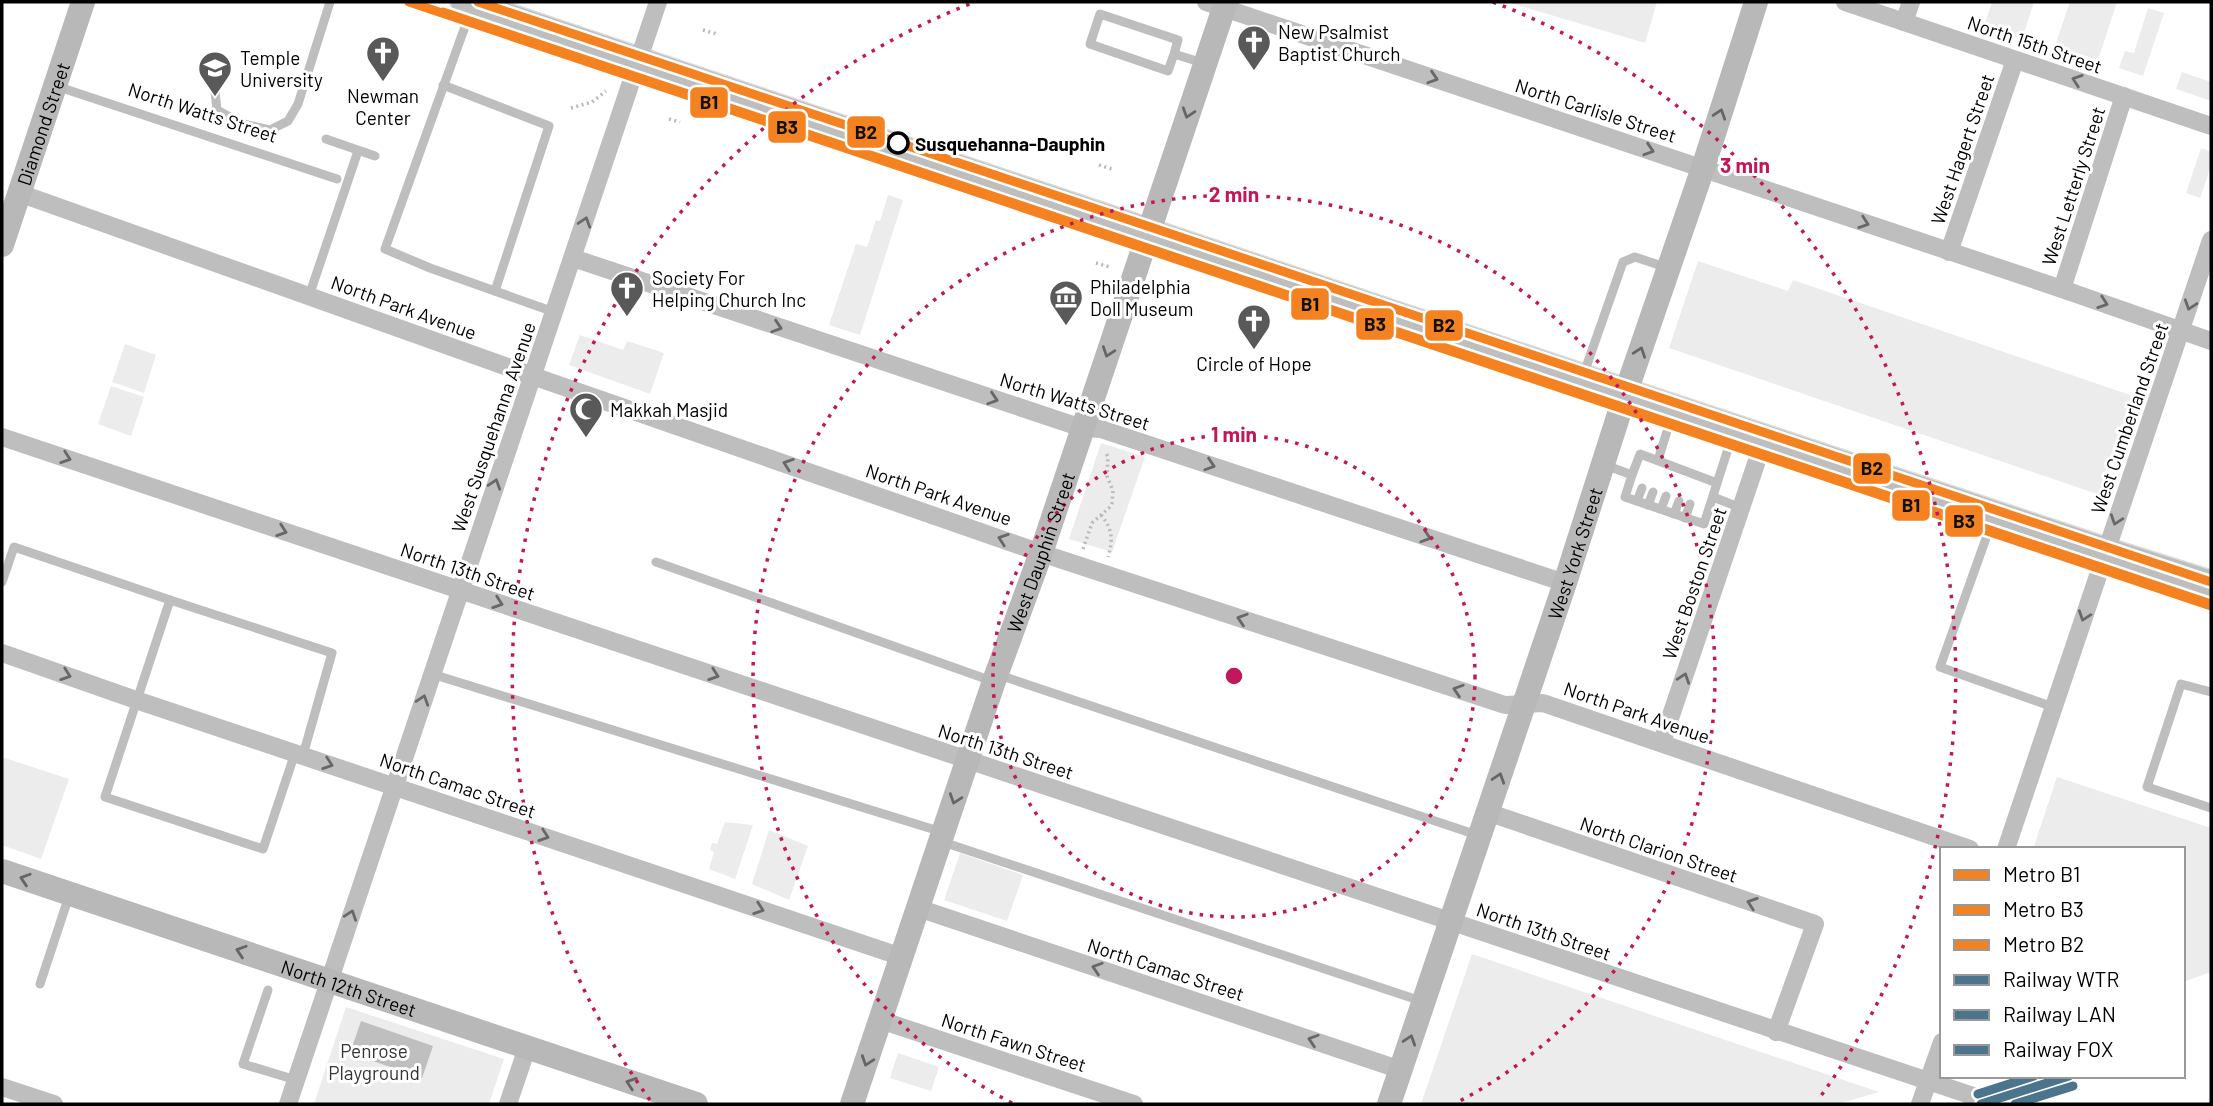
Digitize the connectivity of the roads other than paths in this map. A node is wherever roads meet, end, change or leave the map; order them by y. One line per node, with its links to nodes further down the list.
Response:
1 (83, 2): 14 (street, Diamond Street)
2 (330, 2): 16 (lane)
3 (658, 2): 11 (street, West Susquehanna Avenue)
4 (1756, 2): 22 (street, West York Street, one-way to 4)
5 (1845, 2): 9 (street, North 15th Street)
6 (1911, 2): 9 (street)
7 (468, 3): 11 (main road); 15 (lane)
8 (1218, 4): 13 (street, West Dauphin Street); 22 (street, North Carlisle Street, one-way to 22)
9 (1904, 22): 12 (street, North 15th Street)
10 (1174, 54): 10 (lane); 13 (lane)
11 (639, 60): 25 (main road); 29 (street, West Susquehanna Avenue, one-way to 11)
12 (2015, 60): 17 (street, North 15th Street, one-way to 12); 28 (street, West Hagert Street)
13 (1204, 64): 25 (street, West Dauphin Street, one-way to 25)
14 (55, 85): 23 (lane, North Watts Street); 24 (street, Diamond Street)
15 (443, 85): 32 (lane); 32 (lane)
16 (215, 92)
17 (2124, 96): 18 (street, North 15th Street); 31 (street, West Letterly Street)
18 (2211, 126)
19 (326, 139): 20 (lane)
20 (358, 151): 21 (lane); 33 (lane)
21 (375, 156)
22 (1703, 168): 28 (street, North Carlisle Street, one-way to 28); 30 (street, West York Street)
23 (337, 179)
24 (15, 192): 27 (street, Diamond Street); 33 (street, North Park Avenue)
25 (1148, 232): 38 (main road); 42 (street, West Dauphin Street, one-way to 42)
26 (2211, 240): 35 (street, West Cumberland Street, one-way to 35)
27 (2, 245)
28 (1949, 252): 31 (street, North Carlisle Street)
29 (573, 258): 34 (street, West Susquehanna Avenue); 42 (street, North Watts Street, one-way to 42)
30 (1668, 268): 38 (lane); 39 (street, West York Street, one-way to 30)
31 (2062, 289): 35 (street, North Carlisle Street, one-way to 35)
32 (495, 291): 34 (lane)
33 (309, 296): 37 (street, North Park Avenue)
34 (554, 312): 37 (street, West Susquehanna Avenue)
35 (2182, 331): 36 (street, North Carlisle Street); 70 (street, West Cumberland Street, one-way to 70)
36 (2211, 341)
37 (531, 375): 71 (street, North Park Avenue, one-way to 37); 76 (street, West Susquehanna Avenue, one-way to 37)
38 (1583, 377): 39 (main road)
39 (1626, 392): 40 (main road); 46 (street, West York Street)
40 (1675, 408): 41 (main road); 45 (lane)
41 (1735, 427): 44 (main road); 54 (lane)
42 (1092, 436): 71 (street, West Dauphin Street); 74 (street, North Watts Street, one-way to 74)
43 (2, 437): 76 (street, North 13th Street, one-way to 76)
44 (1765, 437): 65 (street, West Boston Street); 68 (main road)
45 (1658, 460): 47 (lane); 48 (lane); 50 (lane); 51 (lane)
46 (1603, 464): 51 (lane); 74 (street, West York Street)
47 (1677, 467): 49 (lane); 53 (lane)
48 (1648, 471)
49 (1689, 472): 52 (lane); 55 (lane)
50 (1660, 474)
51 (1632, 475): 61 (lane)
52 (1700, 476): 54 (lane); 56 (lane)
53 (1673, 479)
54 (1717, 482): 60 (lane)
55 (1685, 483)
56 (1696, 487)
57 (1642, 488): 61 (lane)
58 (1653, 492): 63 (lane)
59 (1666, 496): 66 (lane)
60 (1713, 497): 65 (lane); 69 (lane)
61 (1637, 501): 63 (lane)
62 (1679, 501): 67 (lane)
63 (1648, 505): 66 (lane)
64 (1690, 505): 69 (lane)
65 (1741, 508): 85 (street, West Boston Street, one-way to 65)
66 (1661, 509): 67 (lane)
67 (1674, 514): 69 (lane)
68 (1994, 514): 70 (main road); 84 (lane)
69 (1685, 518)
70 (2106, 551): 75 (main road); 84 (street, West Cumberland Street, one-way to 84)
71 (1041, 552): 80 (street, West Dauphin Street); 83 (street, North Park Avenue, one-way to 71)
72 (656, 562): 80 (lane)
73 (2, 582): 77 (lane)
74 (1565, 583): 83 (street, West York Street)
75 (2211, 584)
76 (460, 590): 79 (street, West Susquehanna Avenue); 87 (street, North 13th Street, one-way to 87)
77 (170, 600): 82 (lane); 86 (lane)
78 (2, 653): 82 (street, North Camac Street, one-way to 82)
79 (432, 674): 88 (street, West Susquehanna Avenue, one-way to 79); 92 (lane)
80 (995, 678): 87 (street, West Dauphin Street); 91 (lane)
81 (2211, 692): 89 (lane)
82 (136, 700): 86 (street, North Camac Street); 86 (lane)
83 (1524, 703): 85 (street, North Park Avenue); 90 (street, West York Street, one-way to 83)
84 (2053, 707): 94 (street, West Cumberland Street)
85 (1662, 742): 93 (street, North Park Avenue)
86 (299, 754): 88 (street, North Camac Street, one-way to 88)
87 (968, 761): 92 (street, West Dauphin Street, one-way to 92); 98 (street, North 13th Street)
88 (394, 786): 99 (street, North Camac Street, one-way to 99); 100 (street, West Susquehanna Avenue, one-way to 88)
89 (2211, 808)
90 (1487, 812): 91 (street, West York Street); 105 (street, North Clarion Street, one-way to 90)
91 (1479, 836): 98 (street, West York Street)
92 (942, 837): 97 (street, West Dauphin Street); 103 (lane)
93 (1964, 847)
94 (2007, 847)
95 (2, 871): 96 (street, North 12th Street, one-way to 95)
96 (70, 893): 100 (street, North 12th Street, one-way to 96); 101 (lane)
97 (918, 908): 99 (street, West Dauphin Street); 108 (street, North Camac Street, one-way to 97)
98 (1450, 921): 103 (street, West York Street); 105 (street, North 13th Street)
99 (902, 957): 104 (street, West Dauphin Street)
100 (329, 980): 106 (street, North 12th Street); 109 (street, West Susquehanna Avenue)
101 (40, 984)
102 (268, 990): 109 (lane)
103 (1423, 1001): 108 (street, West York Street, one-way to 103)
104 (880, 1020): 117 (street, West Dauphin Street, one-way to 117); 118 (street, North Fawn Street)
105 (1776, 1032): 110 (street, North 13th Street)
106 (527, 1048): 112 (street, North 12th Street, one-way to 106); 115 (street)
107 (1940, 1048): 110 (street)
108 (1401, 1070): 119 (street, West York Street)
109 (296, 1080): 114 (street, West Susquehanna Avenue)
110 (1928, 1082): 120 (street); 121 (street, North 13th Street)
111 (2, 1087): 113 (street)
112 (665, 1099): 116 (street, North 12th Street)
113 (54, 1104)
114 (288, 1104)
115 (508, 1104)
116 (696, 1104)
117 (852, 1104)
118 (1134, 1104)
119 (1389, 1104)
120 (1920, 1104)
121 (1997, 1104)

